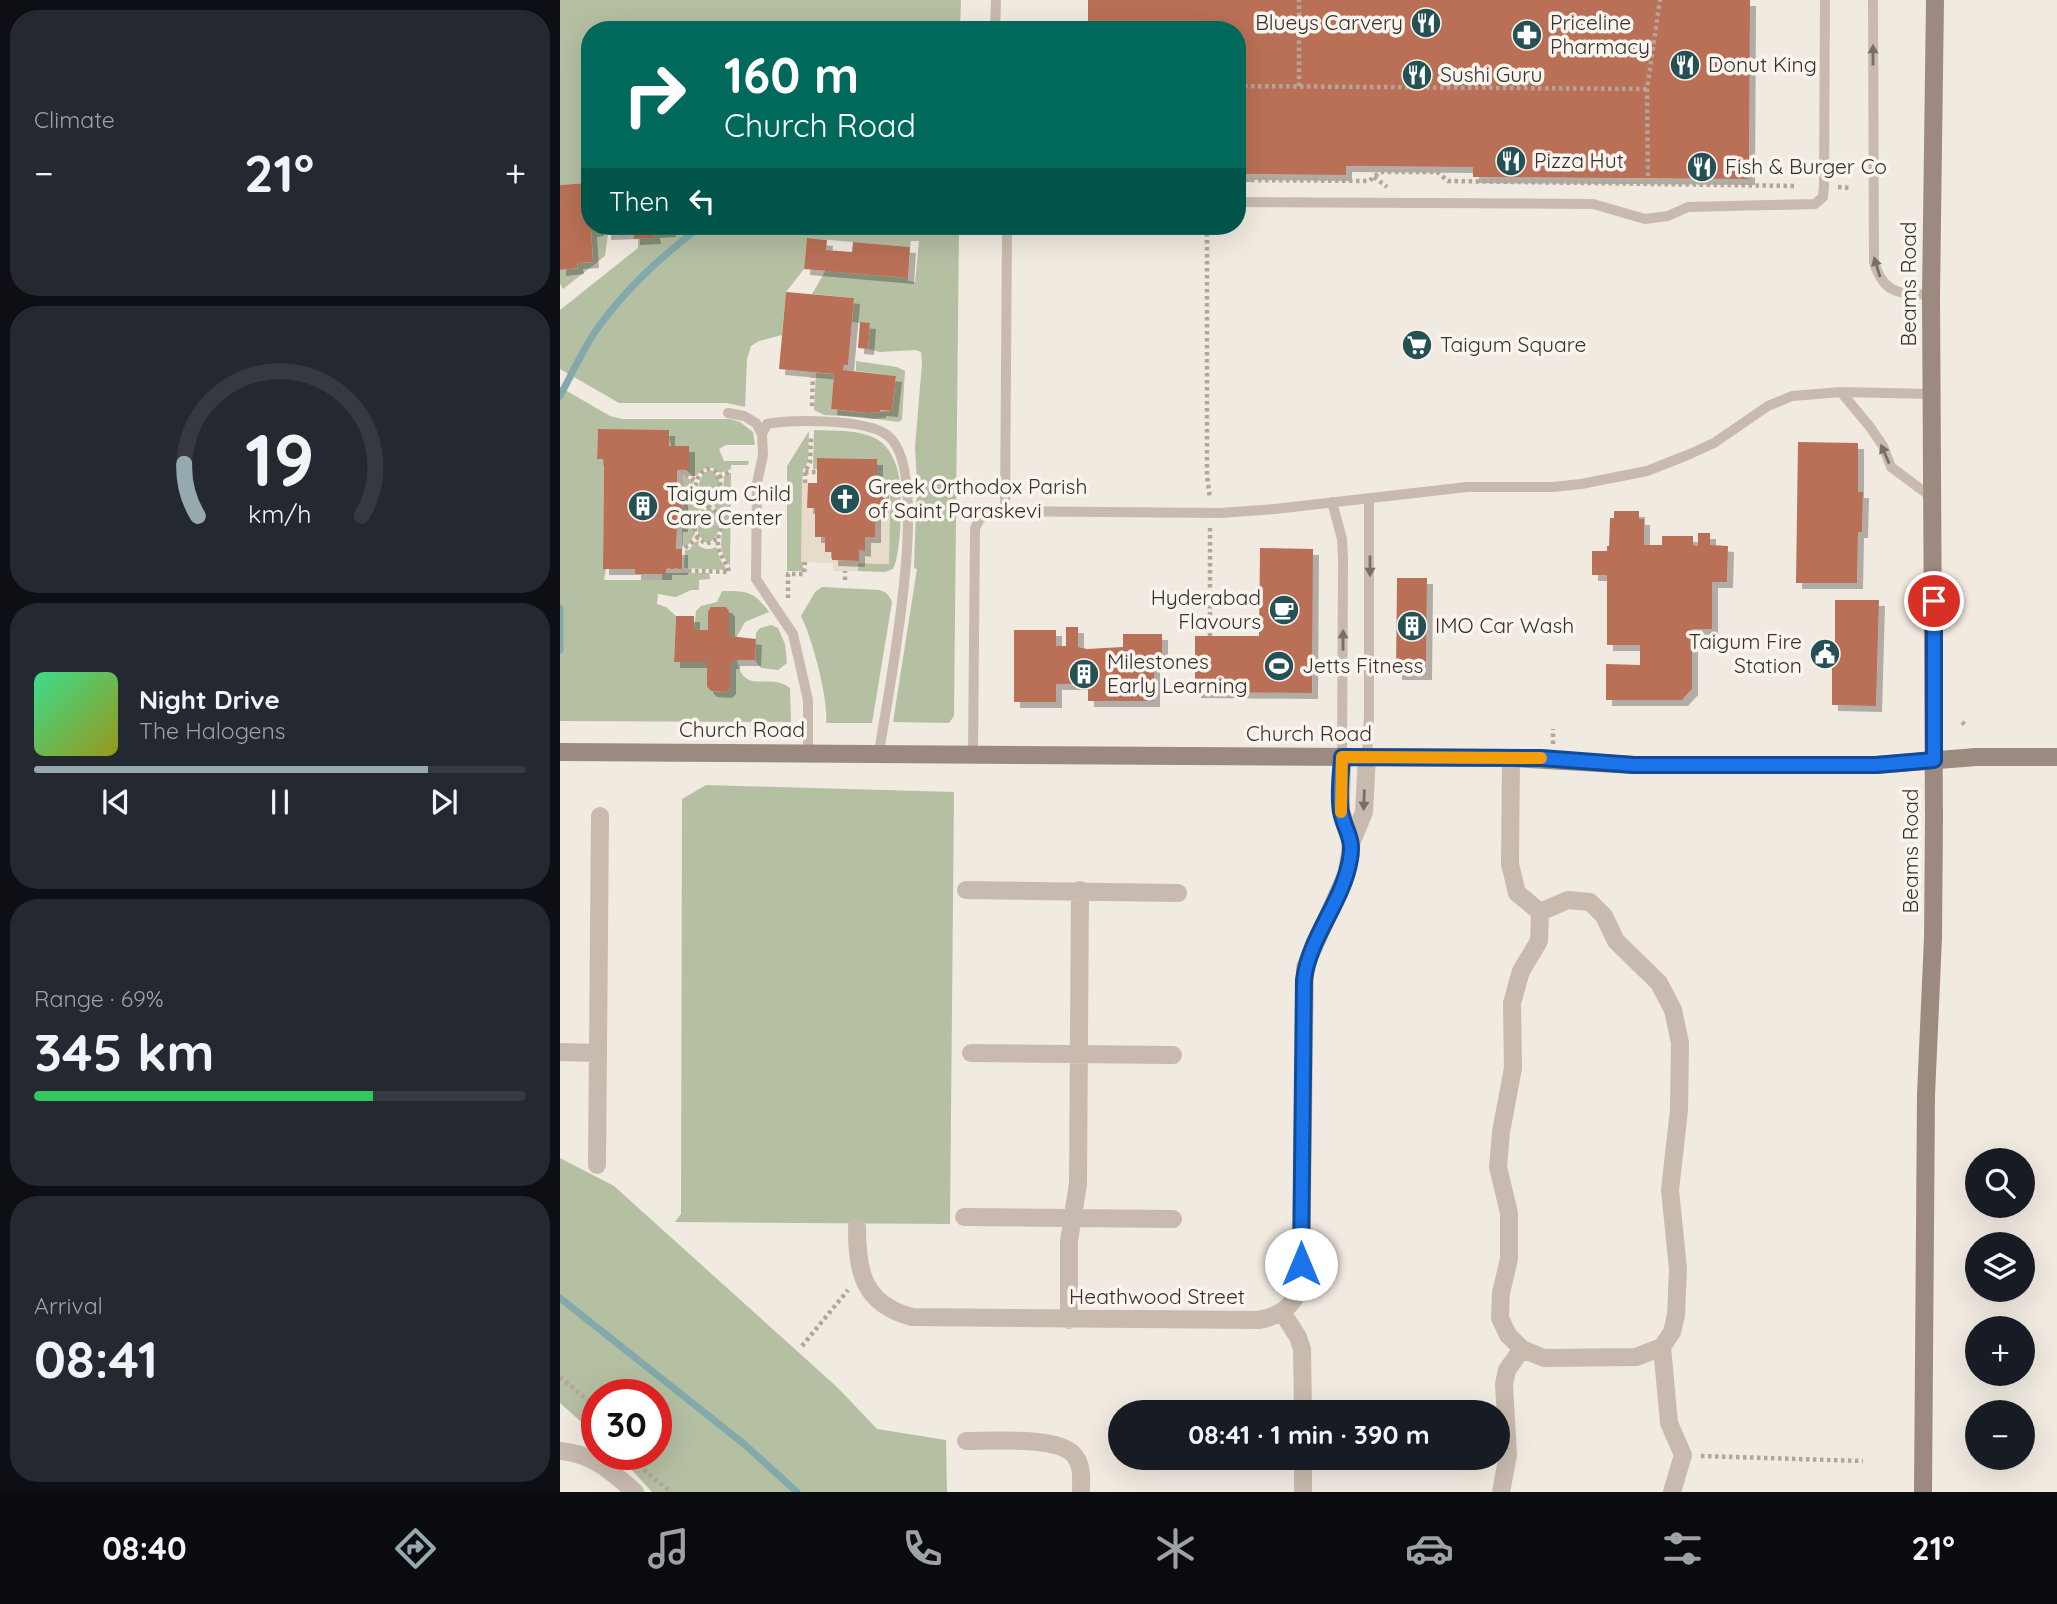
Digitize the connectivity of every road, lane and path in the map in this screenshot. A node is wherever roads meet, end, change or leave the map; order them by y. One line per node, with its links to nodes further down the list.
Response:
1 (996, 0): 7 (lane)
2 (1298, 0): 9 (path)
3 (1660, 0): 10 (path)
4 (1825, 0): 13 (lane)
5 (1873, 0): 18 (lane, one-way to 5)
6 (1935, 0): 18 (street, Beams Road)
7 (995, 21)
8 (1246, 86): 9 (path)
9 (1298, 86): 10 (path)
10 (1647, 89): 12 (path)
11 (1246, 180): 12 (path)
12 (1648, 183): 13 (path)
13 (1824, 187): 14 (path); 15 (lane)
14 (1851, 188)
15 (1246, 202)
16 (1007, 235): 33 (lane)
17 (1207, 235): 34 (path)
18 (1931, 295): 20 (street, Beams Road)
19 (1842, 392): 20 (lane); 29 (lane); 30 (lane, one-way to 19)
20 (1932, 394): 30 (street, Beams Road)
21 (728, 413): 22 (lane)
22 (762, 434): 43 (lane); 44 (lane)
23 (682, 470): 28 (path)
24 (731, 471): 27 (path)
25 (805, 472): 26 (path)
26 (817, 472)
27 (719, 477): 28 (path); 32 (path)
28 (696, 481): 32 (path)
29 (1369, 498): 31 (lane); 47 (lane, one-way to 47)
30 (1934, 500): 50 (street, Beams Road)
31 (1332, 502): 34 (lane); 46 (lane, one-way to 31)
32 (709, 506): 35 (path); 36 (path)
33 (1005, 510): 34 (lane); 45 (lane)
34 (1210, 513): 41 (path)
35 (698, 537): 36 (path); 37 (path)
36 (717, 539): 38 (path)
37 (685, 548)
38 (667, 570)
39 (845, 571): 40 (path)
40 (845, 580)
41 (1210, 636)
42 (560, 752): 43 (street, Church Road)
43 (808, 753): 44 (street, Church Road)
44 (879, 753): 45 (street, Church Road)
45 (973, 754): 46 (street, Church Road)
46 (1342, 757): 47 (street, Church Road); 52 (street)
47 (1367, 757): 49 (street, Church Road); 52 (street, one-way to 52)
48 (2057, 757): 50 (street, Church Road)
49 (1511, 758): 50 (street, Church Road); 56 (street)
50 (1934, 760): 88 (street, Beams Road)
51 (600, 816): 58 (street)
52 (1352, 841): 68 (street)
53 (966, 890): 54 (street)
54 (1080, 890): 55 (street); 60 (street)
55 (1178, 892)
56 (1540, 912): 71 (street); 72 (street)
57 (560, 1052): 58 (street)
58 (598, 1053): 62 (street)
59 (971, 1054): 60 (street)
60 (1079, 1055): 61 (street); 64 (street)
61 (1173, 1055)
62 (597, 1165)
63 (964, 1217): 64 (street)
64 (1074, 1218): 65 (street); 69 (street)
65 (1174, 1219)
66 (857, 1227): 67 (street)
67 (862, 1277): 69 (street, Heathwood Street); 70 (path)
68 (1282, 1312): 69 (street, Heathwood Street); 75 (street)
69 (1069, 1320)
70 (802, 1346)
71 (1662, 1347): 72 (street); 78 (street)
72 (1522, 1349): 86 (street)
73 (560, 1377): 74 (path)
74 (581, 1395)
75 (1303, 1400)
76 (966, 1440): 84 (street)
77 (560, 1451): 82 (street)
78 (1683, 1455): 79 (path); 87 (street)
79 (1863, 1461)
80 (644, 1470): 83 (path)
81 (1303, 1470): 85 (street)
82 (635, 1492)
83 (671, 1492)
84 (1081, 1492)
85 (1303, 1492)
86 (1501, 1492)
87 (1672, 1492)
88 (1923, 1492)

